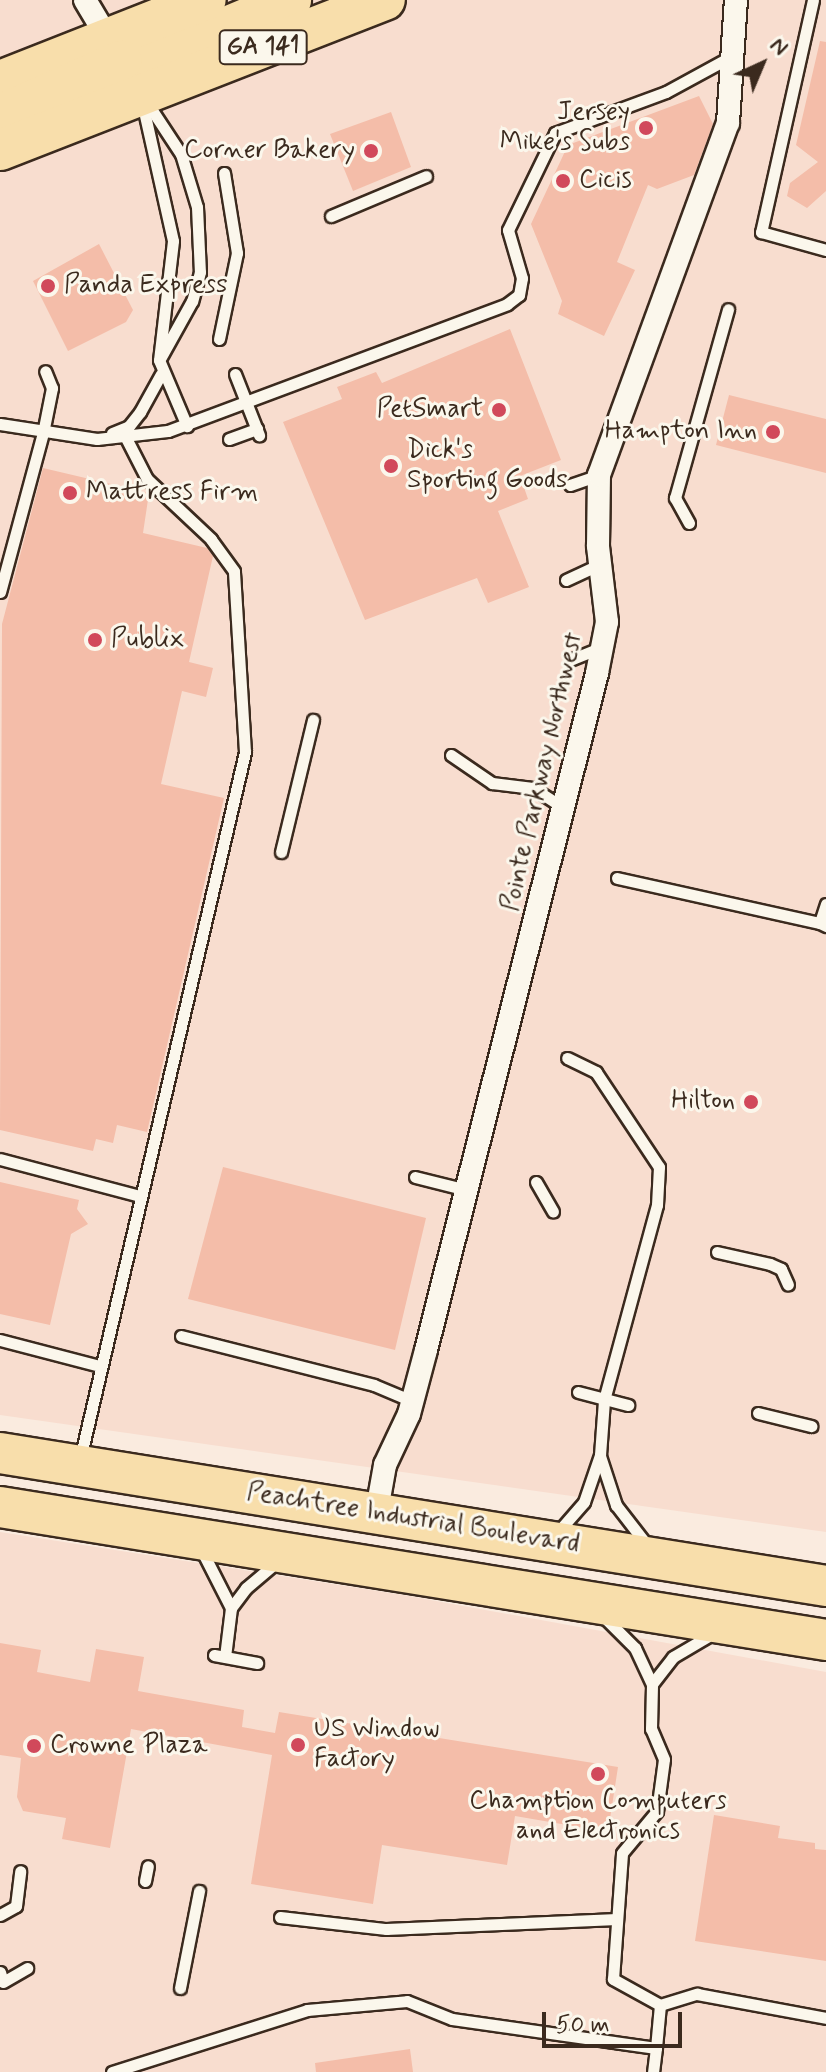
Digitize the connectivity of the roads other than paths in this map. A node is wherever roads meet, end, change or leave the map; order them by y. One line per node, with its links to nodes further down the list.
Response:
1 (85, 0): 8 (street)
2 (206, 0): 8 (highway, GA 141)
3 (291, 0): 8 (highway)
4 (385, 0): 8 (highway, GA 141)
5 (736, 0): 7 (street, Pointe Parkway Northwest)
6 (813, 0): 15 (lane)
7 (736, 54): 22 (lane); 29 (street, Pointe Parkway Northwest)
8 (124, 65): 9 (highway, GA 141); 10 (highway); 11 (highway, GA 141); 18 (lane); 18 (lane)
9 (0, 81)
10 (0, 115)
11 (0, 150)
12 (224, 173): 17 (lane)
13 (426, 176): 14 (lane)
14 (331, 216)
15 (826, 250)
16 (728, 309): 31 (lane)
17 (219, 339)
18 (159, 360): 20 (lane)
19 (45, 371): 25 (lane)
20 (161, 374): 24 (lane); 27 (lane)
21 (235, 374): 22 (lane)
22 (248, 404): 24 (lane); 28 (lane)
23 (0, 424): 25 (lane)
24 (187, 426): 26 (lane)
25 (43, 433): 27 (lane); 34 (lane)
26 (125, 436): 27 (lane); 49 (lane)
27 (97, 439)
28 (229, 439)
29 (599, 475): 30 (lane); 32 (street, Pointe Parkway Northwest)
30 (570, 485)
31 (689, 523)
32 (601, 564): 33 (lane); 35 (street, Pointe Parkway Northwest)
33 (566, 580)
34 (0, 592)
35 (602, 647): 36 (lane); 39 (street, Pointe Parkway Northwest)
36 (570, 660)
37 (313, 720): 40 (lane)
38 (451, 755): 39 (lane)
39 (564, 809): 48 (street, Pointe Parkway Northwest)
40 (281, 852)
41 (617, 878): 43 (lane)
42 (826, 904): 43 (lane)
43 (823, 925)
44 (567, 1058): 57 (lane)
45 (0, 1159): 49 (lane)
46 (415, 1177): 48 (lane)
47 (536, 1182): 50 (lane)
48 (467, 1190): 58 (street, Pointe Parkway Northwest)
49 (140, 1196): 55 (lane)
50 (553, 1211)
51 (717, 1252): 52 (lane)
52 (788, 1285)
53 (181, 1336): 58 (lane)
54 (0, 1340): 55 (lane)
55 (100, 1366): 64 (lane)
56 (578, 1392): 57 (lane)
57 (604, 1400): 59 (lane); 63 (lane)
58 (412, 1401): 66 (street, Pointe Parkway Northwest)
59 (628, 1405)
60 (758, 1413): 61 (lane)
61 (811, 1426)
62 (0, 1453): 64 (highway, Peachtree Industrial Boulevard)
63 (600, 1455): 68 (lane); 70 (lane)
64 (79, 1466): 66 (highway, Peachtree Industrial Boulevard)
65 (0, 1507): 67 (highway, Peachtree Industrial Boulevard)
66 (377, 1510): 68 (highway, Peachtree Industrial Boulevard)
67 (187, 1537): 69 (highway, Peachtree Industrial Boulevard); 73 (lane)
68 (551, 1540): 70 (highway, Peachtree Industrial Boulevard)
69 (291, 1553): 72 (highway, Peachtree Industrial Boulevard); 73 (lane)
70 (658, 1558): 71 (highway, Peachtree Industrial Boulevard)
71 (826, 1586)
72 (576, 1602): 74 (highway, Peachtree Industrial Boulevard); 77 (lane)
73 (231, 1608): 76 (lane)
74 (731, 1625): 75 (highway, Peachtree Industrial Boulevard); 77 (lane)
75 (826, 1640)
76 (257, 1663)
77 (652, 1684): 84 (lane)
78 (148, 1866): 80 (lane)
79 (20, 1871): 82 (lane)
80 (145, 1881)
81 (199, 1891): 87 (lane)
82 (0, 1915)
83 (280, 1917): 84 (lane)
84 (617, 1919): 88 (lane)
85 (27, 1968): 86 (lane)
86 (0, 1972)
87 (180, 1988)
88 (660, 2005): 89 (lane); 90 (lane)
89 (826, 2018)
90 (656, 2048): 91 (lane); 92 (lane)
91 (112, 2072)
92 (653, 2072)

